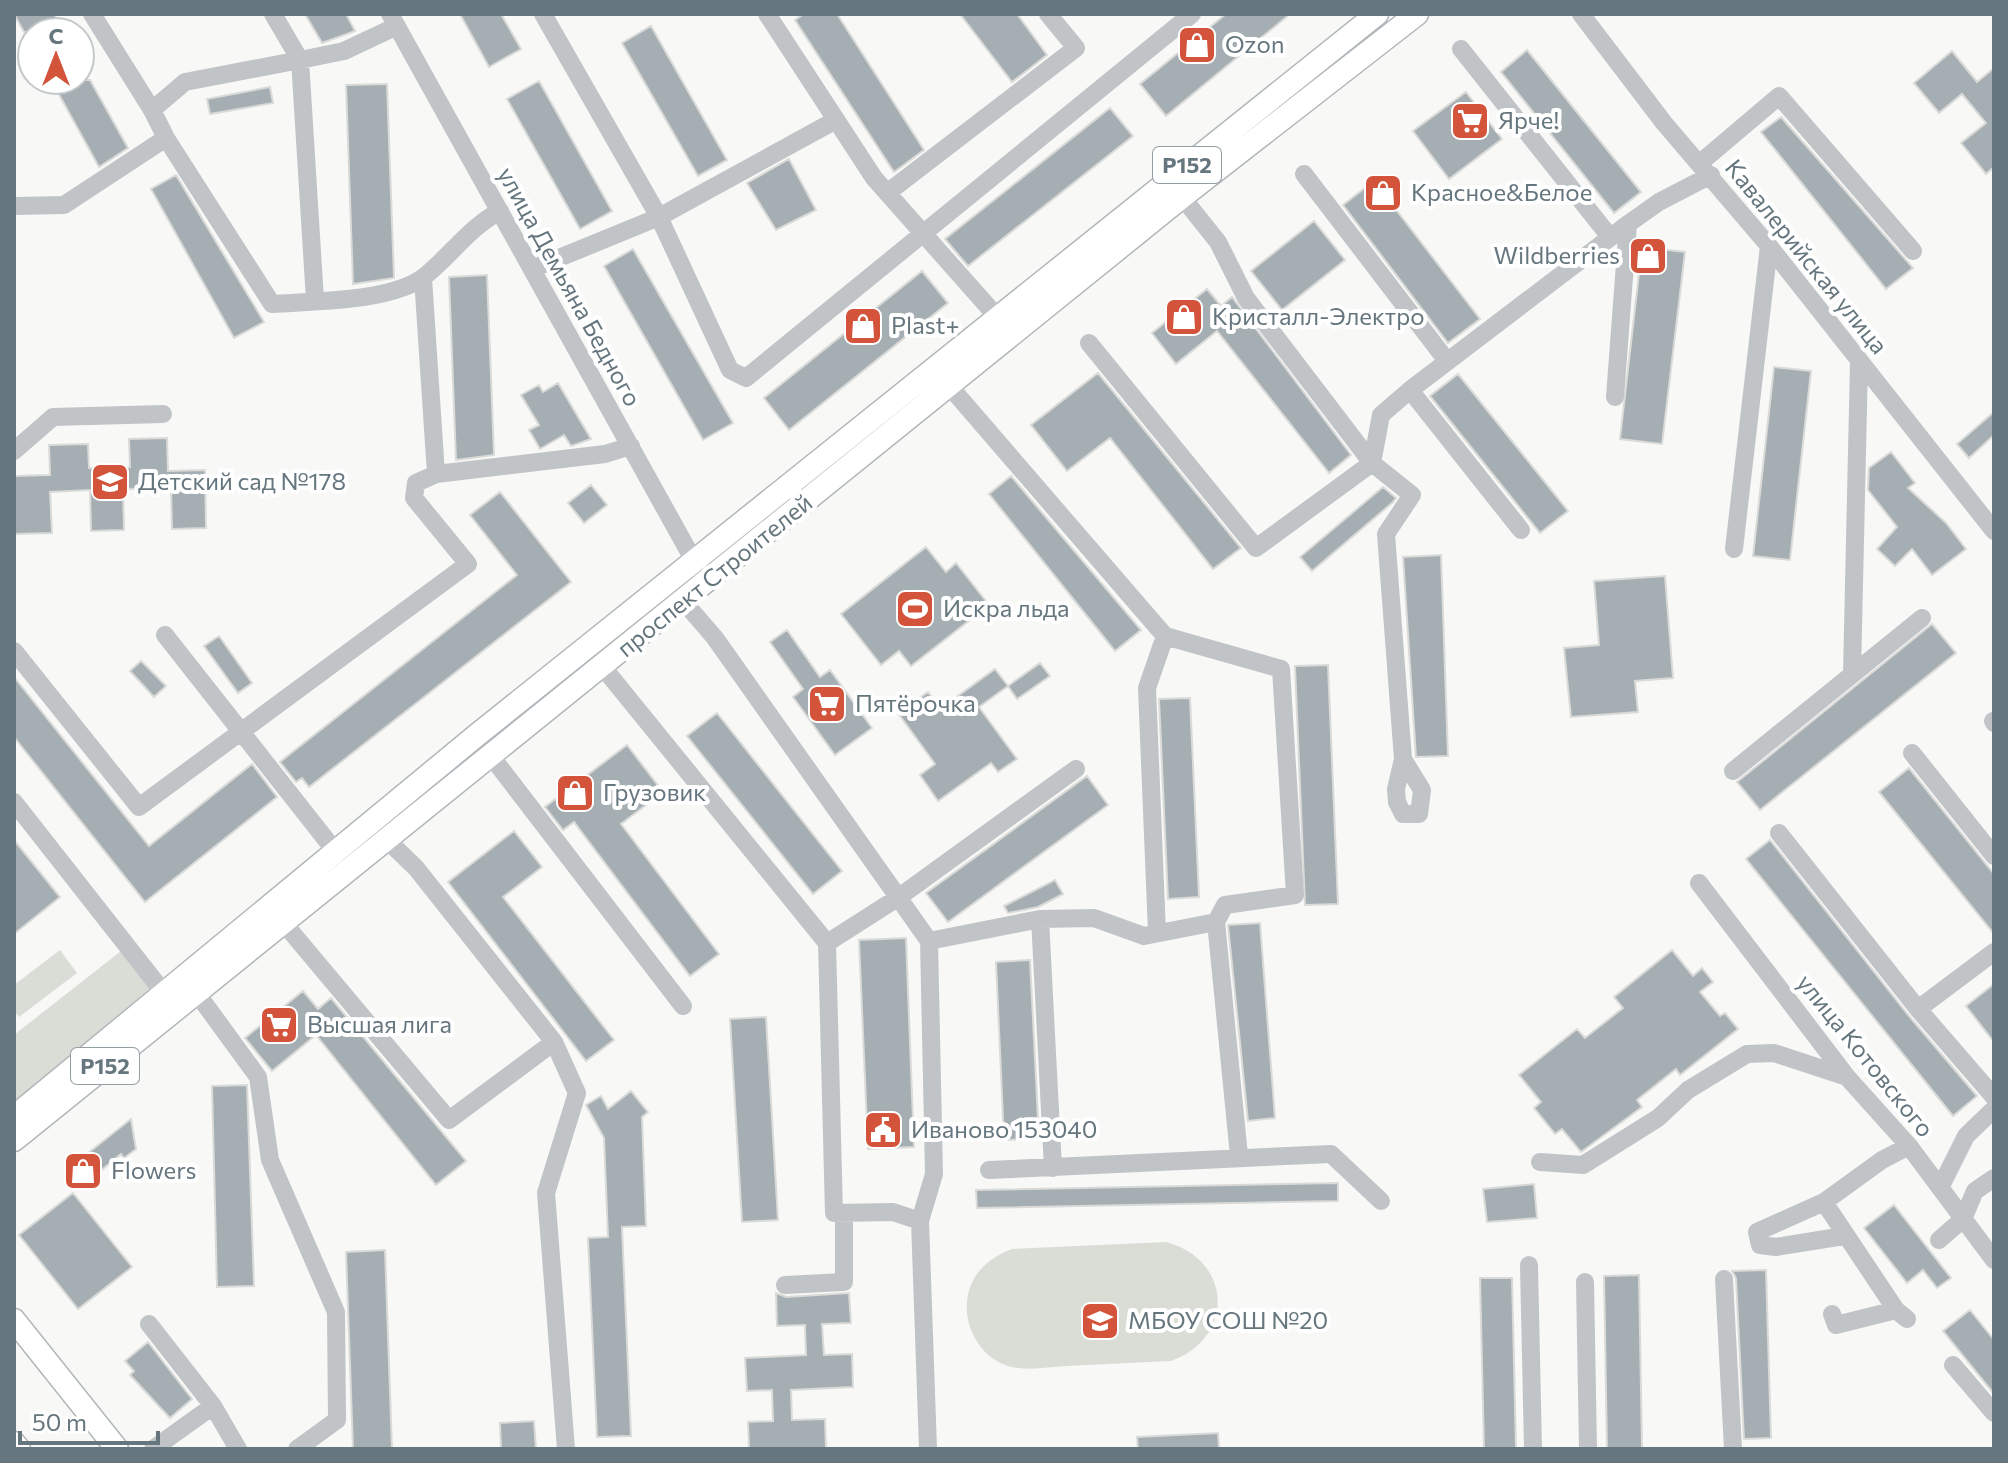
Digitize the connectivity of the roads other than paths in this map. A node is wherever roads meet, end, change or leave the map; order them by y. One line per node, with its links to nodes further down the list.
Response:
1 (92, 14): 14 (street)
2 (273, 14): 13 (street)
3 (543, 14): 23 (street)
4 (767, 14): 15 (street)
5 (1048, 14): 19 (street)
6 (1192, 14): 25 (street)
7 (1377, 14): 11 (main road); 32 (main road, проспект Строителей / Р152)
8 (1417, 14): 11 (main road, проспект Строителей / Р152)
9 (1581, 14): 17 (street, Кавалерийская улица)
10 (393, 20): 13 (street); 22 (street, улица Демьяна Бедного)
11 (1392, 33): 20 (main road, проспект Строителей / Р152)
12 (1461, 49): 26 (street)
13 (300, 60): 14 (street); 31 (street)
14 (152, 110): 16 (street)
15 (836, 120): 19 (street); 23 (street)
16 (166, 138): 21 (street); 31 (street)
17 (1706, 169): 24 (street); 27 (street, Кавалерийская улица); 28 (street)
18 (1304, 174): 34 (street)
19 (887, 193): 25 (street)
20 (1182, 197): 36 (main road, проспект Строителей / Р152); 42 (street)
21 (14, 206)
22 (500, 211): 29 (street, улица Демьяна Бедного); 30 (street)
23 (659, 217): 25 (street); 29 (street)
24 (1628, 224): 26 (street); 38 (street)
25 (923, 236): 32 (street)
26 (1610, 237): 34 (street)
27 (1769, 246): 35 (street, Кавалерийская улица); 46 (street)
28 (1913, 251)
29 (532, 269): 40 (street, улица Демьяна Бедного)
30 (423, 278): 31 (street); 43 (street)
31 (315, 300)
32 (999, 319): 47 (main road, проспект Строителей / Р152)
33 (1089, 343): 42 (street)
34 (1447, 361): 37 (street)
35 (1859, 362): 45 (street, Кавалерийская улица); 55 (street)
36 (951, 388): 48 (main road, проспект Строителей / Р152); 52 (street)
37 (1410, 390): 42 (street); 44 (street)
38 (1615, 397)
39 (163, 414): 41 (street)
40 (631, 446): 43 (street); 47 (street, улица Демьяна Бедного)
41 (14, 451)
42 (1372, 463): 59 (street)
43 (436, 474): 56 (street)
44 (1521, 530)
45 (1994, 531)
46 (1734, 549)
47 (694, 562): 48 (street, улица Демьяна Бедного); 63 (main road, проспект Строителей / Р152)
48 (706, 583): 49 (main road, проспект Строителей / Р152)
49 (684, 602): 54 (main road, проспект Строителей / Р152); 68 (street)
50 (1922, 618): 55 (street)
51 (165, 635): 56 (street)
52 (1165, 636): 71 (street); 72 (street)
53 (14, 651): 56 (street)
54 (602, 666): 58 (main road, проспект Строителей / Р152); 74 (street)
55 (1852, 674): 61 (street)
56 (242, 730): 66 (street)
57 (1912, 753): 65 (street)
58 (491, 756): 63 (main road, проспект Строителей / Р152); 78 (street)
59 (1403, 759)
60 (1076, 769): 68 (street)
61 (1733, 771)
62 (14, 802): 77 (street)
63 (379, 830): 66 (main road, проспект Строителей / Р152); 80 (street)
64 (1779, 833): 79 (street)
65 (1994, 856)
66 (342, 860): 70 (main road, проспект Строителей / Р152); 77 (main road, проспект Строителей / Р152)
67 (1699, 883): 81 (street, улица Котовского)
68 (899, 897): 73 (street); 74 (street)
69 (1040, 919): 72 (street); 73 (street); 89 (street)
70 (282, 921): 76 (main road, проспект Строителей / Р152); 80 (street)
71 (1216, 922): 72 (street); 87 (street)
72 (1157, 933)
73 (929, 941): 97 (street)
74 (827, 943): 95 (street)
75 (1994, 952): 79 (street)
76 (196, 992): 85 (main road, проспект Строителей / Р152); 116 (street)
77 (164, 993): 84 (main road, проспект Строителей / Р152)
78 (683, 1006)
79 (1918, 1009): 82 (street)
80 (554, 1042): 117 (street)
81 (1847, 1077): 86 (street, улица Котовского); 88 (street)
82 (1994, 1097)
83 (1994, 1109): 92 (street)
84 (14, 1117)
85 (14, 1140)
86 (1909, 1146): 92 (street, улица Котовского); 94 (street)
87 (1239, 1156): 89 (street); 93 (street)
88 (1540, 1162)
89 (1053, 1168): 90 (street)
90 (989, 1170)
91 (1994, 1178): 96 (street)
92 (1940, 1188): 96 (street, улица Котовского)
93 (1381, 1201)
94 (1824, 1202): 98 (street); 98 (street)
95 (844, 1213): 97 (street); 104 (street)
96 (1963, 1219): 99 (street); 100 (street, улица Котовского)
97 (920, 1221): 118 (street)
98 (1844, 1236): 105 (street)
99 (1939, 1240)
100 (1994, 1260)
101 (1529, 1265): 119 (street)
102 (1724, 1279): 121 (street)
103 (1585, 1282): 120 (street)
104 (785, 1285)
105 (1832, 1314)
106 (14, 1320): 113 (main road)
107 (149, 1324): 109 (street)
108 (1953, 1365): 110 (street)
109 (213, 1406): 114 (street); 115 (street)
110 (1994, 1413)
111 (14, 1443): 112 (main road)
112 (19, 1449)
113 (117, 1449)
114 (153, 1449)
115 (238, 1449)
116 (297, 1449)
117 (566, 1449)
118 (928, 1449)
119 (1533, 1449)
120 (1588, 1449)
121 (1733, 1449)

